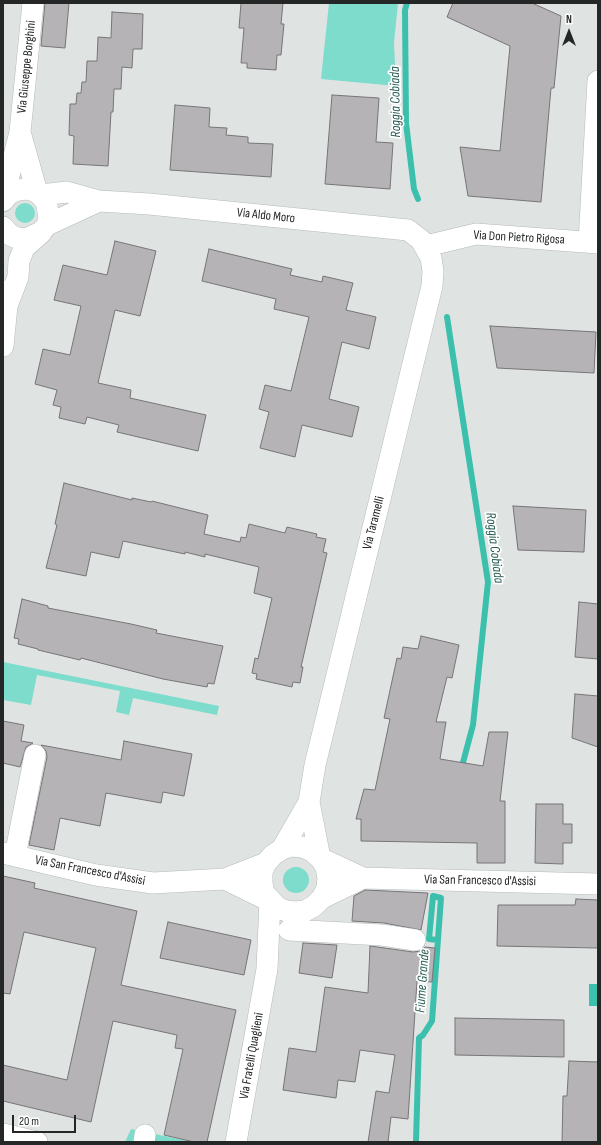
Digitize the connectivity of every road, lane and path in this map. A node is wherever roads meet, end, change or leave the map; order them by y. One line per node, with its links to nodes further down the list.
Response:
1 (33, 3): 3 (street, Via Giuseppe Borghini)
2 (598, 81): 9 (street, Via Don Pietro Rigosa)
3 (20, 132): 4 (street, Via Giuseppe Borghini); 5 (street, Via Giuseppe Borghini)
4 (39, 194): 5 (street, Via Giuseppe Borghini); 6 (street, Via Aldo Moro); 7 (street, Via Giuseppe Borghini)
5 (3, 200)
6 (99, 201): 7 (street, Via Aldo Moro); 10 (street, Via Aldo Moro)
7 (44, 229): 8 (street); 12 (street)
8 (6, 233)
9 (593, 242): 10 (street, Via Don Pietro Rigosa)
10 (426, 246): 15 (street, Via Taramelli)
11 (3, 281): 12 (street)
12 (7, 306): 13 (street)
13 (3, 346)
14 (35, 755): 17 (street)
15 (309, 802): 16 (street, Via Taramelli); 18 (street, Via Taramelli)
16 (282, 849): 18 (street, Via San Francesco d'Assisi); 19 (street, Via San Francesco d'Assisi)
17 (9, 854): 21 (street, Via San Francesco d'Assisi)
18 (320, 858): 20 (street, Via San Francesco d'Assisi); 23 (street)
19 (266, 863): 21 (street, Via San Francesco d'Assisi); 24 (street)
20 (363, 878): 22 (street, Via San Francesco d'Assisi); 23 (street, Via San Francesco d'Assisi)
21 (225, 879): 24 (street, Via San Francesco d'Assisi)
22 (598, 884)
23 (322, 898): 25 (street, Via San Francesco d'Assisi)
24 (270, 901): 25 (street, Via San Francesco d'Assisi); 28 (street, Via Fratelli Quaglieni)
25 (305, 911): 26 (street, Via Fratelli Quaglieni)
26 (289, 930): 27 (street); 28 (street, Via Fratelli Quaglieni)
27 (414, 940)
28 (267, 969): 31 (street, Via Fratelli Quaglieni)
29 (12, 1138): 30 (street)
30 (37, 1142)
31 (236, 1142)

